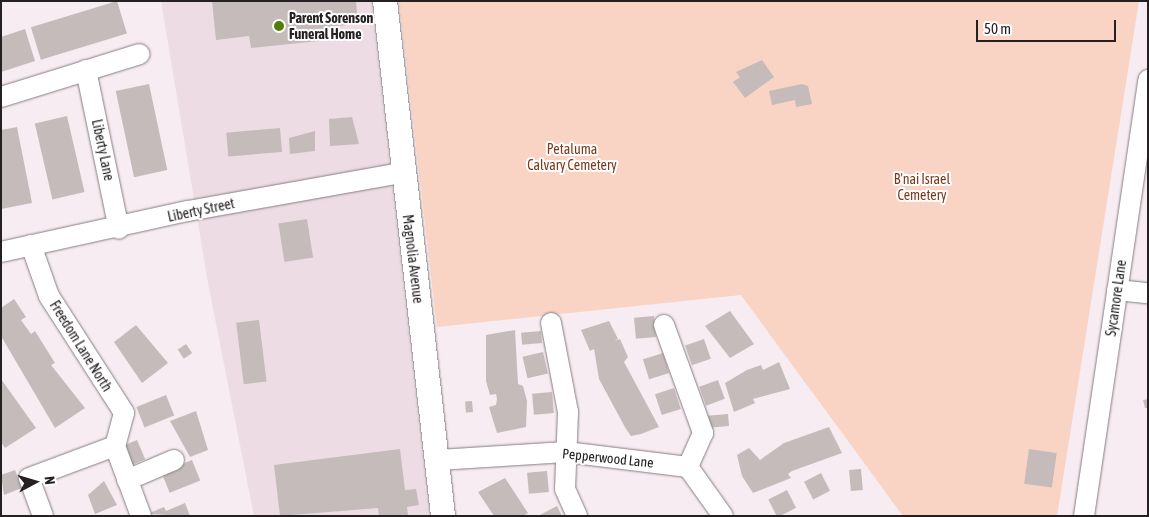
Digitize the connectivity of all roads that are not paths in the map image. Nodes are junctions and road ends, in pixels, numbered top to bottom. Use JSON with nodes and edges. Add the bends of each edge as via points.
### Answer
{"nodes":[{"id":1,"x":385,"y":1,"type":"edge"},
{"id":2,"x":140,"y":54,"type":"dead end"},
{"id":3,"x":86,"y":70,"type":"junction"},
{"id":4,"x":1148,"y":80,"type":"edge"},
{"id":5,"x":1,"y":97,"type":"edge"},
{"id":6,"x":402,"y":173,"type":"junction"},
{"id":7,"x":119,"y":229,"type":"junction"},
{"id":8,"x":31,"y":245,"type":"junction"},
{"id":9,"x":1,"y":252,"type":"edge"},
{"id":10,"x":1117,"y":290,"type":"junction"},
{"id":11,"x":1148,"y":293,"type":"edge"},
{"id":12,"x":551,"y":323,"type":"dead end"},
{"id":13,"x":664,"y":325,"type":"dead end"},
{"id":14,"x":115,"y":446,"type":"junction"},
{"id":15,"x":566,"y":452,"type":"junction"},
{"id":16,"x":174,"y":460,"type":"dead end"},
{"id":17,"x":438,"y":460,"type":"junction"},
{"id":18,"x":688,"y":467,"type":"junction"},
{"id":19,"x":127,"y":480,"type":"junction"},
{"id":20,"x":44,"y":516,"type":"edge"},
{"id":21,"x":141,"y":516,"type":"edge"},
{"id":22,"x":442,"y":516,"type":"edge"},
{"id":23,"x":577,"y":516,"type":"edge"},
{"id":24,"x":723,"y":516,"type":"edge"},
{"id":25,"x":1084,"y":516,"type":"edge"}],
"edges":[{"from":1,"to":6,"type":"street","name":"Magnolia Avenue"},
{"from":2,"to":3,"type":"street"},
{"from":3,"to":5,"type":"street"},
{"from":3,"to":7,"type":"street","name":"Liberty Lane"},
{"from":4,"to":10,"type":"street","name":"Sycamore Lane"},
{"from":6,"to":7,"type":"street","name":"Liberty Street","via":[[188,211]]},
{"from":6,"to":17,"type":"street","name":"Magnolia Avenue"},
{"from":7,"to":8,"type":"street","name":"Liberty Street"},
{"from":8,"to":9,"type":"street","name":"Liberty Street"},
{"from":8,"to":14,"type":"street","name":"Freedom Lane North","via":[[49,296],[124,414]]},
{"from":10,"to":11,"type":"street"},
{"from":10,"to":25,"type":"street","name":"Sycamore Lane"},
{"from":12,"to":15,"type":"street","via":[[568,412]]},
{"from":13,"to":18,"type":"street","via":[[702,424],[703,434]]},
{"from":14,"to":19,"type":"street"},
{"from":14,"to":20,"type":"street","via":[[30,478]]},
{"from":15,"to":17,"type":"street","name":"Pepperwood Lane"},
{"from":15,"to":18,"type":"street","name":"Pepperwood Lane"},
{"from":15,"to":23,"type":"street","via":[[565,489]]},
{"from":16,"to":19,"type":"street"},
{"from":17,"to":22,"type":"street","name":"Magnolia Avenue"},
{"from":18,"to":24,"type":"street"},
{"from":19,"to":21,"type":"street"}]}
